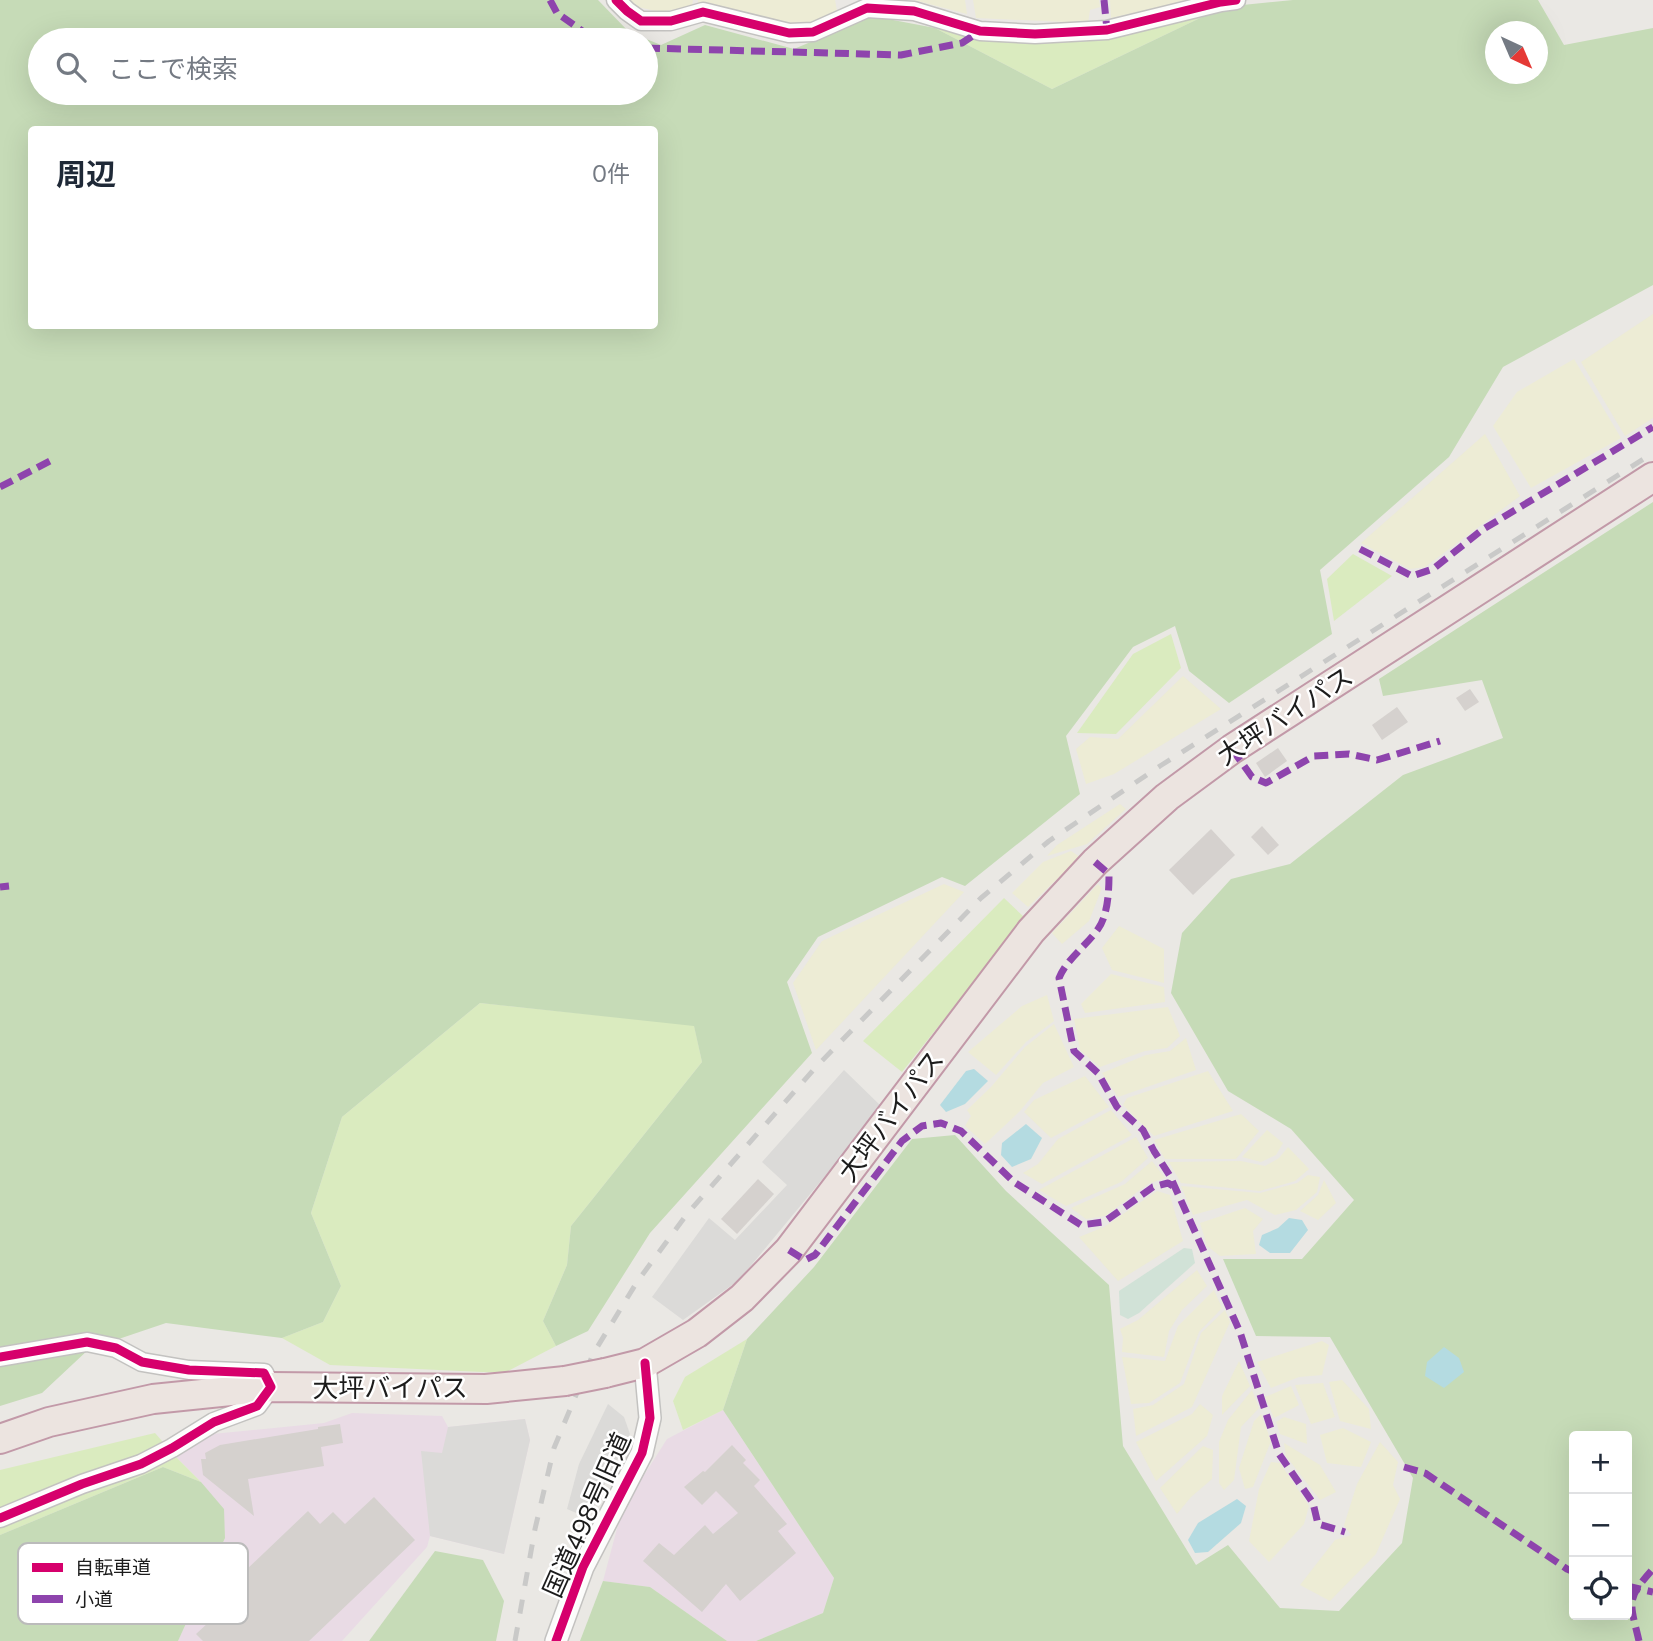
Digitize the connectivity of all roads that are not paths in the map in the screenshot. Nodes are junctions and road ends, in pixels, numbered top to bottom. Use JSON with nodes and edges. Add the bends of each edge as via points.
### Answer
{"nodes":[{"id":1,"x":616,"y":0,"type":"edge"},
{"id":2,"x":1236,"y":0,"type":"edge"},
{"id":3,"x":1653,"y":478,"type":"edge"},
{"id":4,"x":0,"y":1357,"type":"edge"},
{"id":5,"x":645,"y":1363,"type":"junction"},
{"id":6,"x":271,"y":1387,"type":"junction"},
{"id":7,"x":0,"y":1439,"type":"edge"},
{"id":8,"x":0,"y":1518,"type":"edge"},
{"id":9,"x":556,"y":1641,"type":"edge"}],
"edges":[{"from":1,"to":2,"type":"street","via":[[641,21],[671,21],[704,12],[789,33],[813,32],[867,8],[914,11],[979,31],[1035,34],[1107,30]]},
{"from":3,"to":5,"type":"highway","name":"大坪バイパス","via":[[1232,750],[1167,797],[1095,862],[1031,931],[789,1250],[742,1298],[697,1333]]},
{"from":4,"to":6,"type":"street","via":[[88,1342],[116,1348],[142,1363],[264,1373]]},
{"from":5,"to":6,"type":"highway","name":"大坪バイパス","bridge":true,"via":[[565,1381],[486,1389]]},
{"from":5,"to":9,"type":"street","name":"国道498号旧道","via":[[650,1418],[642,1452],[583,1567]]},
{"from":6,"to":7,"type":"highway","name":"大坪バイパス","via":[[153,1399],[49,1422]]},
{"from":6,"to":8,"type":"street","via":[[257,1406],[214,1422],[141,1464]]}]}
